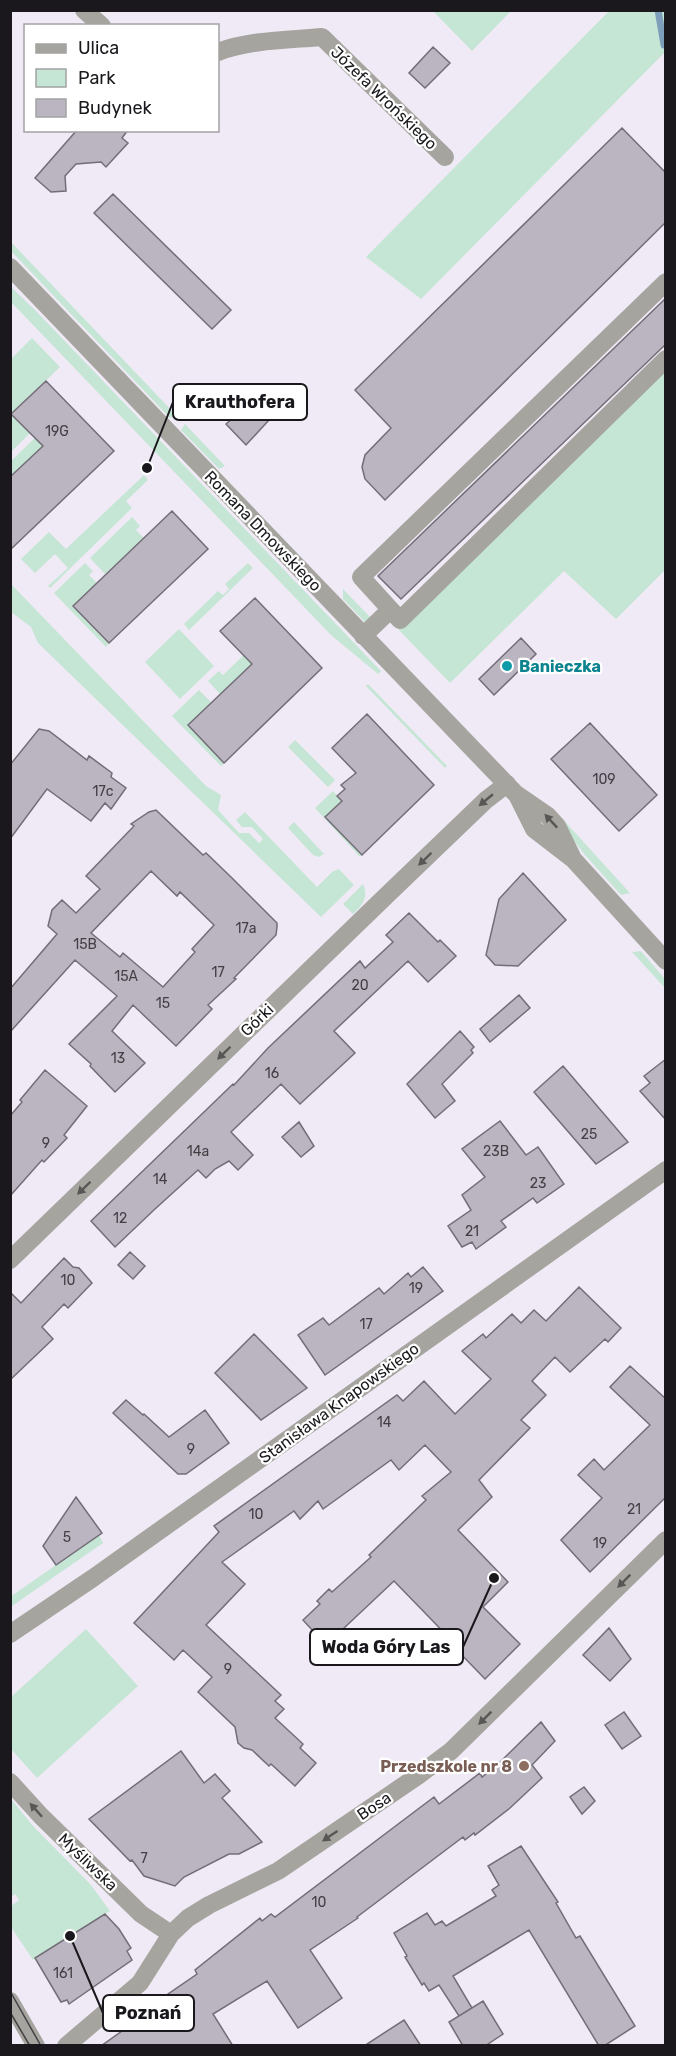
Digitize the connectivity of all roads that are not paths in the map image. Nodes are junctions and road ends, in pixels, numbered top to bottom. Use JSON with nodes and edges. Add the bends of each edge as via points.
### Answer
{"nodes":[{"id":1,"x":84,"y":10,"type":"edge"},
{"id":2,"x":100,"y":24,"type":"edge"},
{"id":3,"x":219,"y":52,"type":"edge"},
{"id":4,"x":445,"y":157,"type":"dead end"},
{"id":5,"x":10,"y":267,"type":"edge"},
{"id":6,"x":666,"y":282,"type":"edge"},
{"id":7,"x":666,"y":359,"type":"edge"},
{"id":8,"x":390,"y":610,"type":"junction"},
{"id":9,"x":363,"y":636,"type":"junction"},
{"id":10,"x":512,"y":789,"type":"junction"},
{"id":11,"x":666,"y":961,"type":"edge"},
{"id":12,"x":666,"y":1170,"type":"edge"},
{"id":13,"x":10,"y":1260,"type":"edge"},
{"id":14,"x":666,"y":1540,"type":"edge"},
{"id":15,"x":10,"y":1634,"type":"edge"},
{"id":16,"x":10,"y":1782,"type":"edge"},
{"id":17,"x":171,"y":1934,"type":"junction"},
{"id":18,"x":10,"y":2001,"type":"edge"},
{"id":19,"x":36,"y":2046,"type":"edge"},
{"id":20,"x":66,"y":2046,"type":"edge"}],
"edges":[{"from":1,"to":2,"type":"street"},
{"from":3,"to":4,"type":"street","name":"Józefa Wrońskiego","via":[[322,37]]},
{"from":5,"to":9,"type":"street","name":"Romana Dmowskiego"},
{"from":6,"to":8,"type":"street","via":[[361,577]]},
{"from":7,"to":8,"type":"street","via":[[400,620]]},
{"from":8,"to":9,"type":"street"},
{"from":9,"to":10,"type":"street","name":"Romana Dmowskiego"},
{"from":10,"to":11,"type":"street","name":"Romana Dmowskiego","via":[[534,829],[573,859]]},
{"from":10,"to":13,"type":"street","name":"Górki","one_way":true,"via":[[486,800]]},
{"from":12,"to":15,"type":"street","name":"Stanisława Knapowskiego"},
{"from":14,"to":17,"type":"street","name":"Bosa","one_way":true,"via":[[431,1767],[278,1871],[197,1911]]},
{"from":17,"to":16,"type":"street","name":"Myśliwska","one_way":true,"via":[[141,1914]]},
{"from":17,"to":20,"type":"street","name":"Bosa","via":[[140,1983]]},
{"from":18,"to":19,"type":"street"}]}
